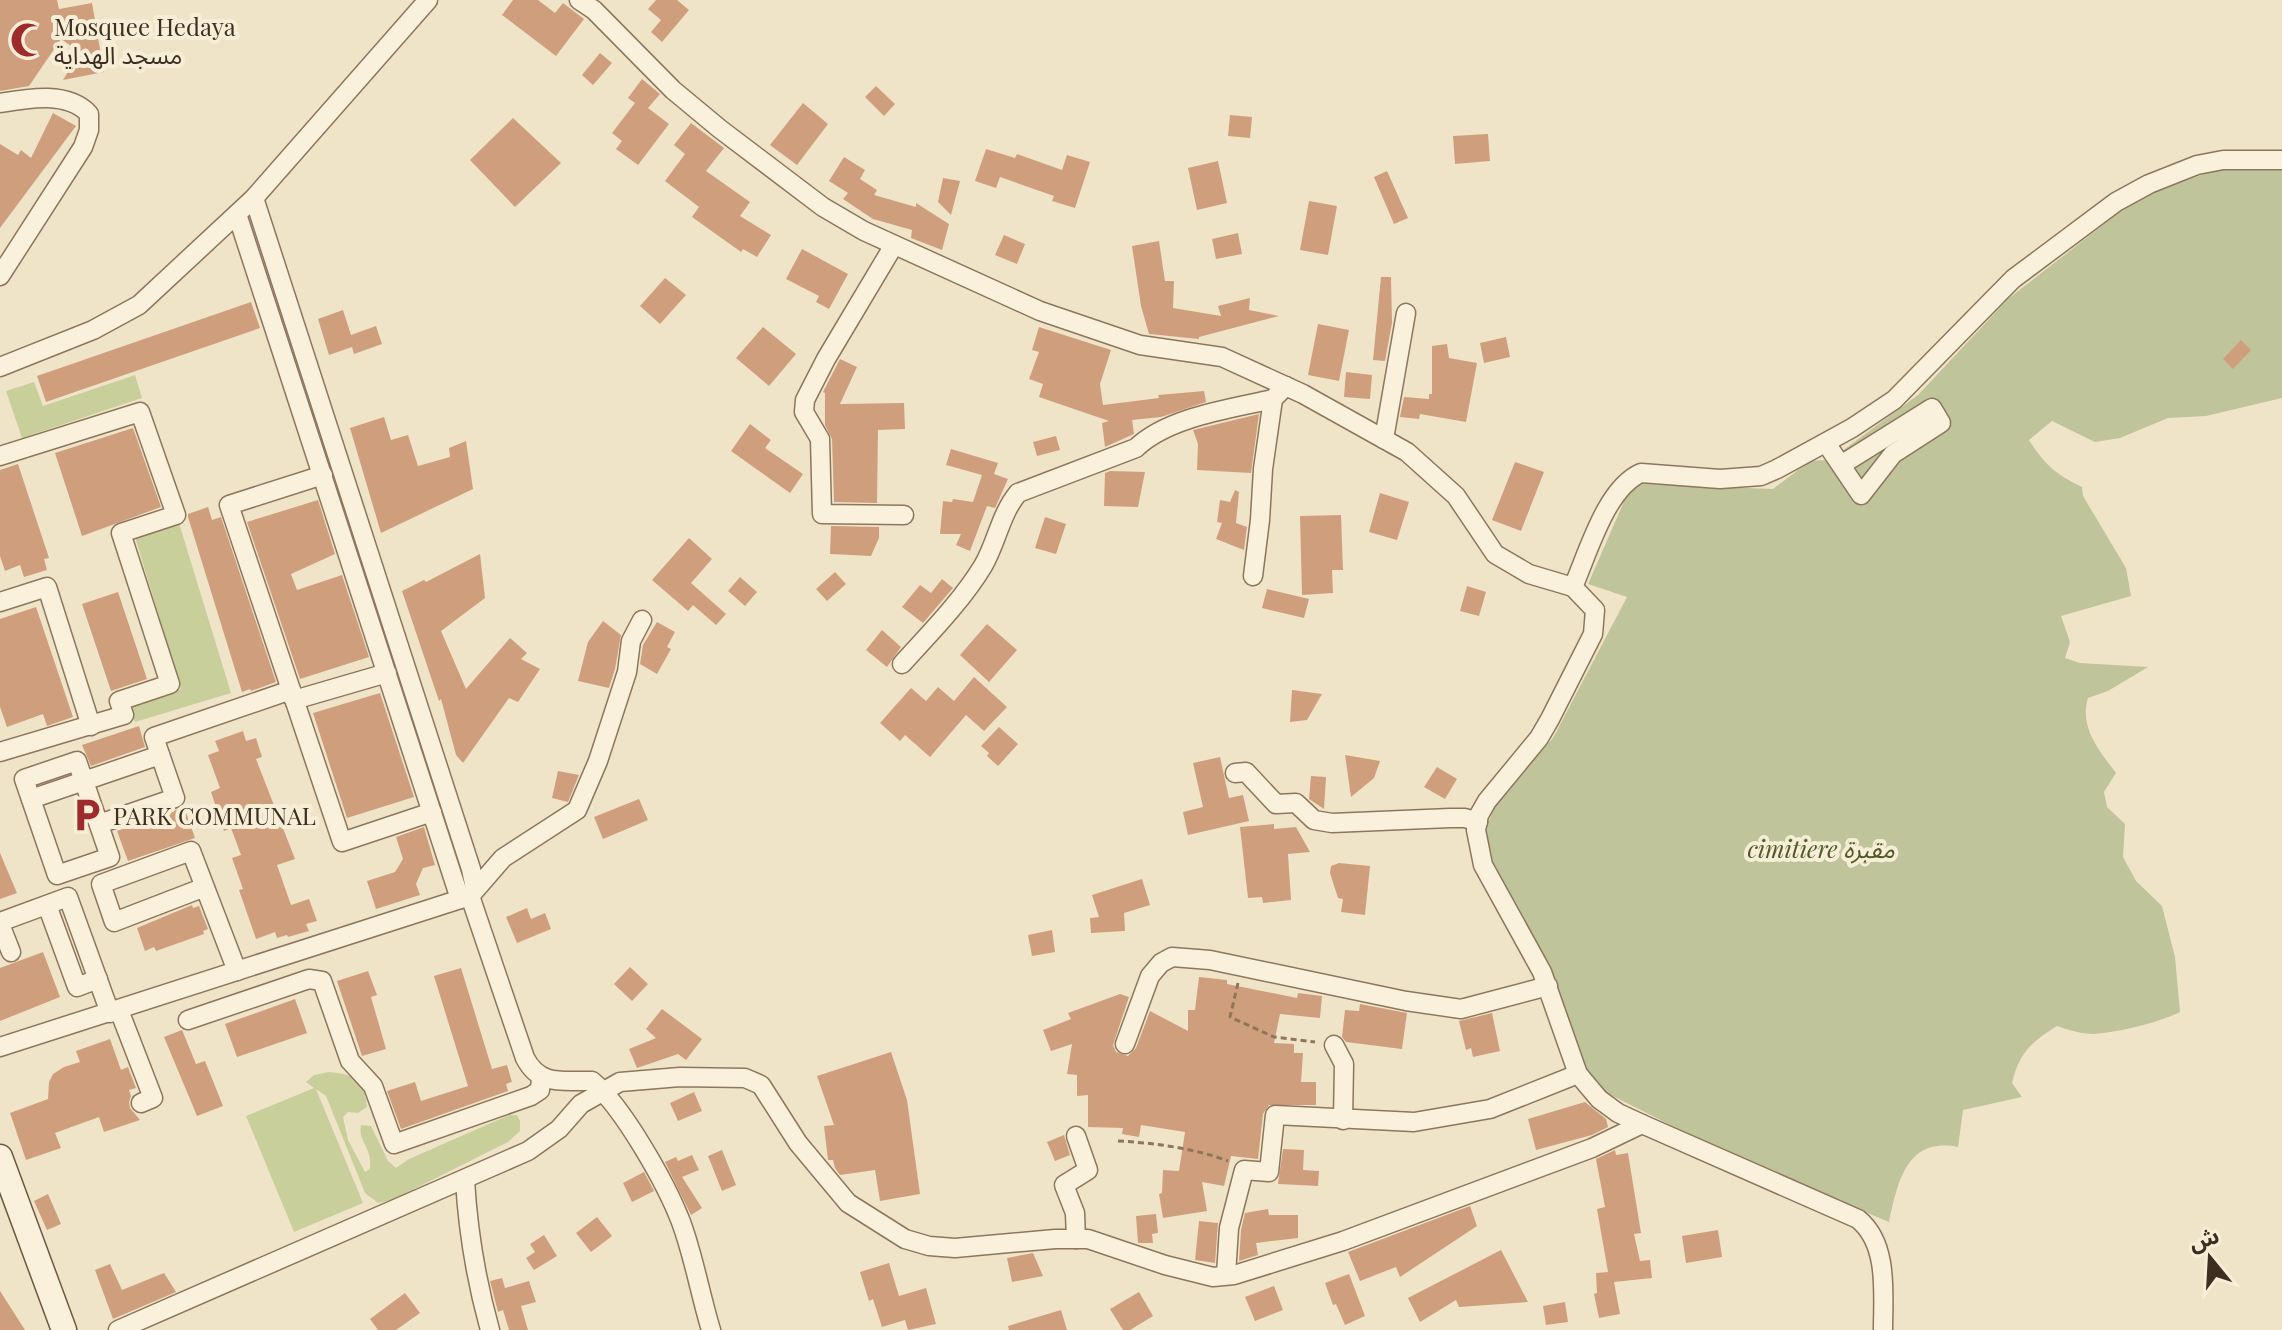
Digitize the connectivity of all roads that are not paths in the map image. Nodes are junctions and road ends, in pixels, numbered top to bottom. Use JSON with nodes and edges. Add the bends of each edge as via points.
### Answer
{"nodes":[{"id":1,"x":428,"y":0,"type":"edge"},
{"id":2,"x":579,"y":0,"type":"edge"},
{"id":3,"x":0,"y":103,"type":"edge"},
{"id":4,"x":2282,"y":160,"type":"edge"},
{"id":5,"x":254,"y":198,"type":"junction"},
{"id":6,"x":237,"y":214,"type":"junction"},
{"id":7,"x":894,"y":245,"type":"junction"},
{"id":8,"x":0,"y":276,"type":"edge"},
{"id":9,"x":1406,"y":313,"type":"dead end"},
{"id":10,"x":0,"y":367,"type":"edge"},
{"id":11,"x":1280,"y":393,"type":"junction"},
{"id":12,"x":1384,"y":439,"type":"junction"},
{"id":13,"x":1826,"y":443,"type":"junction"},
{"id":14,"x":0,"y":456,"type":"edge"},
{"id":15,"x":1841,"y":465,"type":"junction"},
{"id":16,"x":323,"y":475,"type":"junction"},
{"id":17,"x":904,"y":515,"type":"dead end"},
{"id":18,"x":1253,"y":576,"type":"dead end"},
{"id":19,"x":1573,"y":587,"type":"junction"},
{"id":20,"x":0,"y":602,"type":"edge"},
{"id":21,"x":642,"y":620,"type":"dead end"},
{"id":22,"x":902,"y":664,"type":"dead end"},
{"id":23,"x":387,"y":673,"type":"junction"},
{"id":24,"x":293,"y":695,"type":"junction"},
{"id":25,"x":91,"y":726,"type":"junction"},
{"id":26,"x":0,"y":752,"type":"edge"},
{"id":27,"x":160,"y":755,"type":"junction"},
{"id":28,"x":1235,"y":773,"type":"dead end"},
{"id":29,"x":84,"y":781,"type":"junction"},
{"id":30,"x":432,"y":812,"type":"junction"},
{"id":31,"x":1478,"y":822,"type":"junction"},
{"id":32,"x":99,"y":824,"type":"junction"},
{"id":33,"x":205,"y":887,"type":"junction"},
{"id":34,"x":468,"y":895,"type":"junction"},
{"id":35,"x":41,"y":907,"type":"junction"},
{"id":36,"x":0,"y":923,"type":"edge"},
{"id":37,"x":80,"y":930,"type":"junction"},
{"id":38,"x":59,"y":937,"type":"junction"},
{"id":39,"x":11,"y":952,"type":"dead end"},
{"id":40,"x":237,"y":971,"type":"junction"},
{"id":41,"x":98,"y":979,"type":"junction"},
{"id":42,"x":1548,"y":986,"type":"junction"},
{"id":43,"x":114,"y":1012,"type":"junction"},
{"id":44,"x":188,"y":1020,"type":"dead end"},
{"id":45,"x":1125,"y":1044,"type":"dead end"},
{"id":46,"x":1334,"y":1045,"type":"road end"},
{"id":47,"x":0,"y":1047,"type":"edge"},
{"id":48,"x":1578,"y":1074,"type":"junction"},
{"id":49,"x":541,"y":1077,"type":"junction"},
{"id":50,"x":603,"y":1090,"type":"junction"},
{"id":51,"x":141,"y":1103,"type":"dead end"},
{"id":52,"x":1343,"y":1120,"type":"junction"},
{"id":53,"x":1642,"y":1124,"type":"junction"},
{"id":54,"x":1076,"y":1136,"type":"dead end"},
{"id":55,"x":0,"y":1157,"type":"edge"},
{"id":56,"x":465,"y":1180,"type":"junction"},
{"id":57,"x":1076,"y":1239,"type":"junction"},
{"id":58,"x":1226,"y":1275,"type":"junction"},
{"id":59,"x":64,"y":1330,"type":"edge"},
{"id":60,"x":118,"y":1330,"type":"edge"},
{"id":61,"x":490,"y":1330,"type":"edge"},
{"id":62,"x":711,"y":1330,"type":"edge"},
{"id":63,"x":1883,"y":1330,"type":"edge"}],
"edges":[{"from":1,"to":5,"type":"street"},
{"from":2,"to":7,"type":"street","via":[[720,129],[823,207]]},
{"from":3,"to":8,"type":"street","via":[[69,99],[89,114],[89,130]]},
{"from":4,"to":13,"type":"street","via":[[2197,165],[2116,202],[2013,279],[1894,400]]},
{"from":5,"to":6,"type":"street"},
{"from":5,"to":34,"type":"street","via":[[466,854]]},
{"from":6,"to":10,"type":"street","via":[[139,305],[83,335]]},
{"from":6,"to":16,"type":"street"},
{"from":7,"to":11,"type":"street","via":[[1088,329],[1140,345],[1222,357]]},
{"from":7,"to":17,"type":"street","via":[[826,359],[804,412],[820,439],[822,514]]},
{"from":9,"to":12,"type":"street"},
{"from":11,"to":12,"type":"street"},
{"from":11,"to":18,"type":"street","via":[[1263,469]]},
{"from":11,"to":22,"type":"street","via":[[1166,428],[1136,448],[1018,493],[1007,506],[983,567]]},
{"from":12,"to":19,"type":"street","via":[[1407,452],[1456,496],[1495,554],[1529,574]]},
{"from":13,"to":15,"type":"street"},
{"from":13,"to":19,"type":"street","via":[[1761,476],[1631,477],[1614,495]]},
{"from":14,"to":25,"type":"street","via":[[140,412],[176,515],[121,533],[170,684],[119,701],[124,715]]},
{"from":15,"to":15,"type":"street","via":[[1861,495],[1893,454],[1941,423],[1932,408]]},
{"from":16,"to":23,"type":"street"},
{"from":16,"to":24,"type":"street","via":[[229,505]]},
{"from":19,"to":31,"type":"street","via":[[1595,610],[1593,634],[1539,738],[1487,801]]},
{"from":20,"to":25,"type":"street","via":[[47,587]]},
{"from":21,"to":34,"type":"street","via":[[631,641],[627,672],[598,761],[577,810],[503,858]]},
{"from":23,"to":24,"type":"street"},
{"from":23,"to":30,"type":"street"},
{"from":24,"to":27,"type":"street","via":[[154,737]]},
{"from":24,"to":30,"type":"street","via":[[342,842]]},
{"from":25,"to":26,"type":"street"},
{"from":27,"to":29,"type":"street"},
{"from":27,"to":32,"type":"street","via":[[175,798]]},
{"from":28,"to":31,"type":"street","via":[[1246,772],[1276,804],[1296,803],[1314,820]]},
{"from":29,"to":32,"type":"street"},
{"from":29,"to":32,"type":"street","via":[[31,799],[57,875],[110,857]]},
{"from":30,"to":34,"type":"street"},
{"from":31,"to":42,"type":"street","via":[[1483,865]]},
{"from":33,"to":33,"type":"street","via":[[191,851],[101,884],[114,922]]},
{"from":33,"to":40,"type":"street"},
{"from":34,"to":40,"type":"street"},
{"from":34,"to":49,"type":"street","via":[[525,1058]]},
{"from":35,"to":36,"type":"street"},
{"from":35,"to":37,"type":"street","via":[[68,897]]},
{"from":35,"to":38,"type":"street","via":[[48,942]]},
{"from":36,"to":39,"type":"street"},
{"from":37,"to":38,"type":"street"},
{"from":37,"to":41,"type":"street"},
{"from":38,"to":41,"type":"street","via":[[77,987]]},
{"from":40,"to":43,"type":"street"},
{"from":41,"to":43,"type":"street"},
{"from":42,"to":45,"type":"street","via":[[1461,1009],[1172,957],[1150,976]]},
{"from":42,"to":48,"type":"street"},
{"from":43,"to":47,"type":"street"},
{"from":43,"to":51,"type":"street","via":[[153,1098]]},
{"from":44,"to":49,"type":"street","via":[[309,979],[322,981],[350,1061],[373,1086],[394,1144],[531,1096],[540,1090]]},
{"from":46,"to":52,"type":"street","via":[[1344,1064]]},
{"from":48,"to":52,"type":"street","via":[[1490,1109],[1414,1122]]},
{"from":48,"to":53,"type":"street","via":[[1599,1099]]},
{"from":49,"to":50,"type":"street","via":[[592,1081]]},
{"from":50,"to":56,"type":"street","via":[[528,1151]]},
{"from":50,"to":57,"type":"street","via":[[639,1080],[745,1078],[761,1085],[798,1143],[848,1203],[905,1239],[955,1248]]},
{"from":50,"to":62,"type":"street","via":[[680,1220]]},
{"from":52,"to":58,"type":"street","via":[[1275,1115],[1269,1172],[1244,1170],[1229,1228]]},
{"from":53,"to":58,"type":"street","via":[[1592,1148],[1343,1241]]},
{"from":53,"to":63,"type":"street","via":[[1868,1227],[1882,1270]]},
{"from":54,"to":57,"type":"street","via":[[1088,1170],[1064,1185],[1075,1213]]},
{"from":55,"to":59,"type":"main road"},
{"from":56,"to":60,"type":"street"},
{"from":56,"to":61,"type":"street","via":[[467,1226]]},
{"from":57,"to":58,"type":"street","via":[[1112,1245],[1190,1272]]}]}
